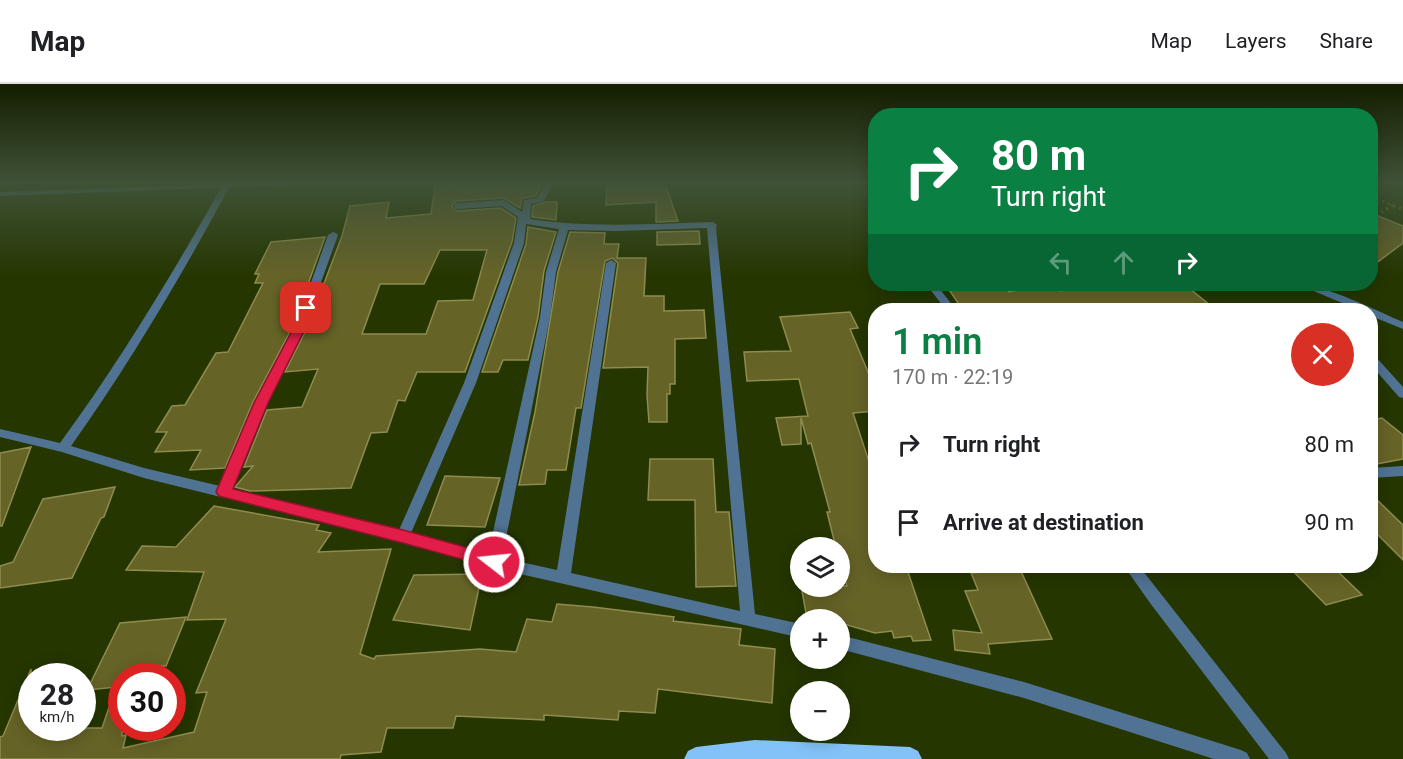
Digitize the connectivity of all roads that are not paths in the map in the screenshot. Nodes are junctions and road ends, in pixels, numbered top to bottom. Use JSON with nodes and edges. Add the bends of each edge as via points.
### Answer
{"nodes":[{"id":1,"x":210,"y":214,"type":"edge"},
{"id":2,"x":520,"y":214,"type":"edge"},
{"id":3,"x":525,"y":214,"type":"edge"},
{"id":4,"x":564,"y":227,"type":"junction"},
{"id":5,"x":333,"y":235,"type":"dead end"},
{"id":6,"x":611,"y":263,"type":"dead end"},
{"id":7,"x":936,"y":291,"type":"edge"},
{"id":8,"x":1319,"y":291,"type":"edge"},
{"id":9,"x":946,"y":303,"type":"edge"},
{"id":10,"x":1348,"y":303,"type":"edge"},
{"id":11,"x":1378,"y":315,"type":"edge"},
{"id":12,"x":1403,"y":326,"type":"edge"},
{"id":13,"x":1378,"y":366,"type":"edge"},
{"id":14,"x":1403,"y":394,"type":"edge"},
{"id":15,"x":0,"y":433,"type":"edge"},
{"id":16,"x":63,"y":448,"type":"junction"},
{"id":17,"x":1403,"y":471,"type":"edge"},
{"id":18,"x":1378,"y":473,"type":"edge"},
{"id":19,"x":224,"y":492,"type":"junction"},
{"id":20,"x":403,"y":536,"type":"junction"},
{"id":21,"x":494,"y":562,"type":"junction"},
{"id":22,"x":1136,"y":573,"type":"edge"},
{"id":23,"x":563,"y":576,"type":"junction"},
{"id":24,"x":748,"y":618,"type":"junction"},
{"id":25,"x":790,"y":629,"type":"edge"},
{"id":26,"x":850,"y":645,"type":"edge"},
{"id":27,"x":696,"y":759,"type":"edge"},
{"id":28,"x":910,"y":759,"type":"edge"},
{"id":29,"x":1241,"y":759,"type":"edge"},
{"id":30,"x":1280,"y":759,"type":"edge"}],
"edges":[{"from":1,"to":16,"type":"street","via":[[169,286]]},
{"from":2,"to":20,"type":"street","via":[[519,243],[470,383]]},
{"from":3,"to":4,"type":"street","via":[[525,221]]},
{"from":4,"to":21,"type":"street","via":[[551,272],[546,317]]},
{"from":4,"to":24,"type":"street","via":[[713,225]]},
{"from":5,"to":19,"type":"street","via":[[300,327],[261,403]]},
{"from":6,"to":23,"type":"street"},
{"from":7,"to":9,"type":"street"},
{"from":8,"to":10,"type":"street"},
{"from":11,"to":12,"type":"street"},
{"from":13,"to":14,"type":"street"},
{"from":15,"to":16,"type":"street"},
{"from":16,"to":19,"type":"street"},
{"from":17,"to":18,"type":"street"},
{"from":19,"to":20,"type":"street"},
{"from":20,"to":21,"type":"street"},
{"from":21,"to":23,"type":"street"},
{"from":22,"to":30,"type":"street"},
{"from":23,"to":24,"type":"street"},
{"from":24,"to":25,"type":"street"},
{"from":26,"to":29,"type":"street","via":[[1024,690]]},
{"from":27,"to":28,"type":"highway","via":[[755,752]]}]}
